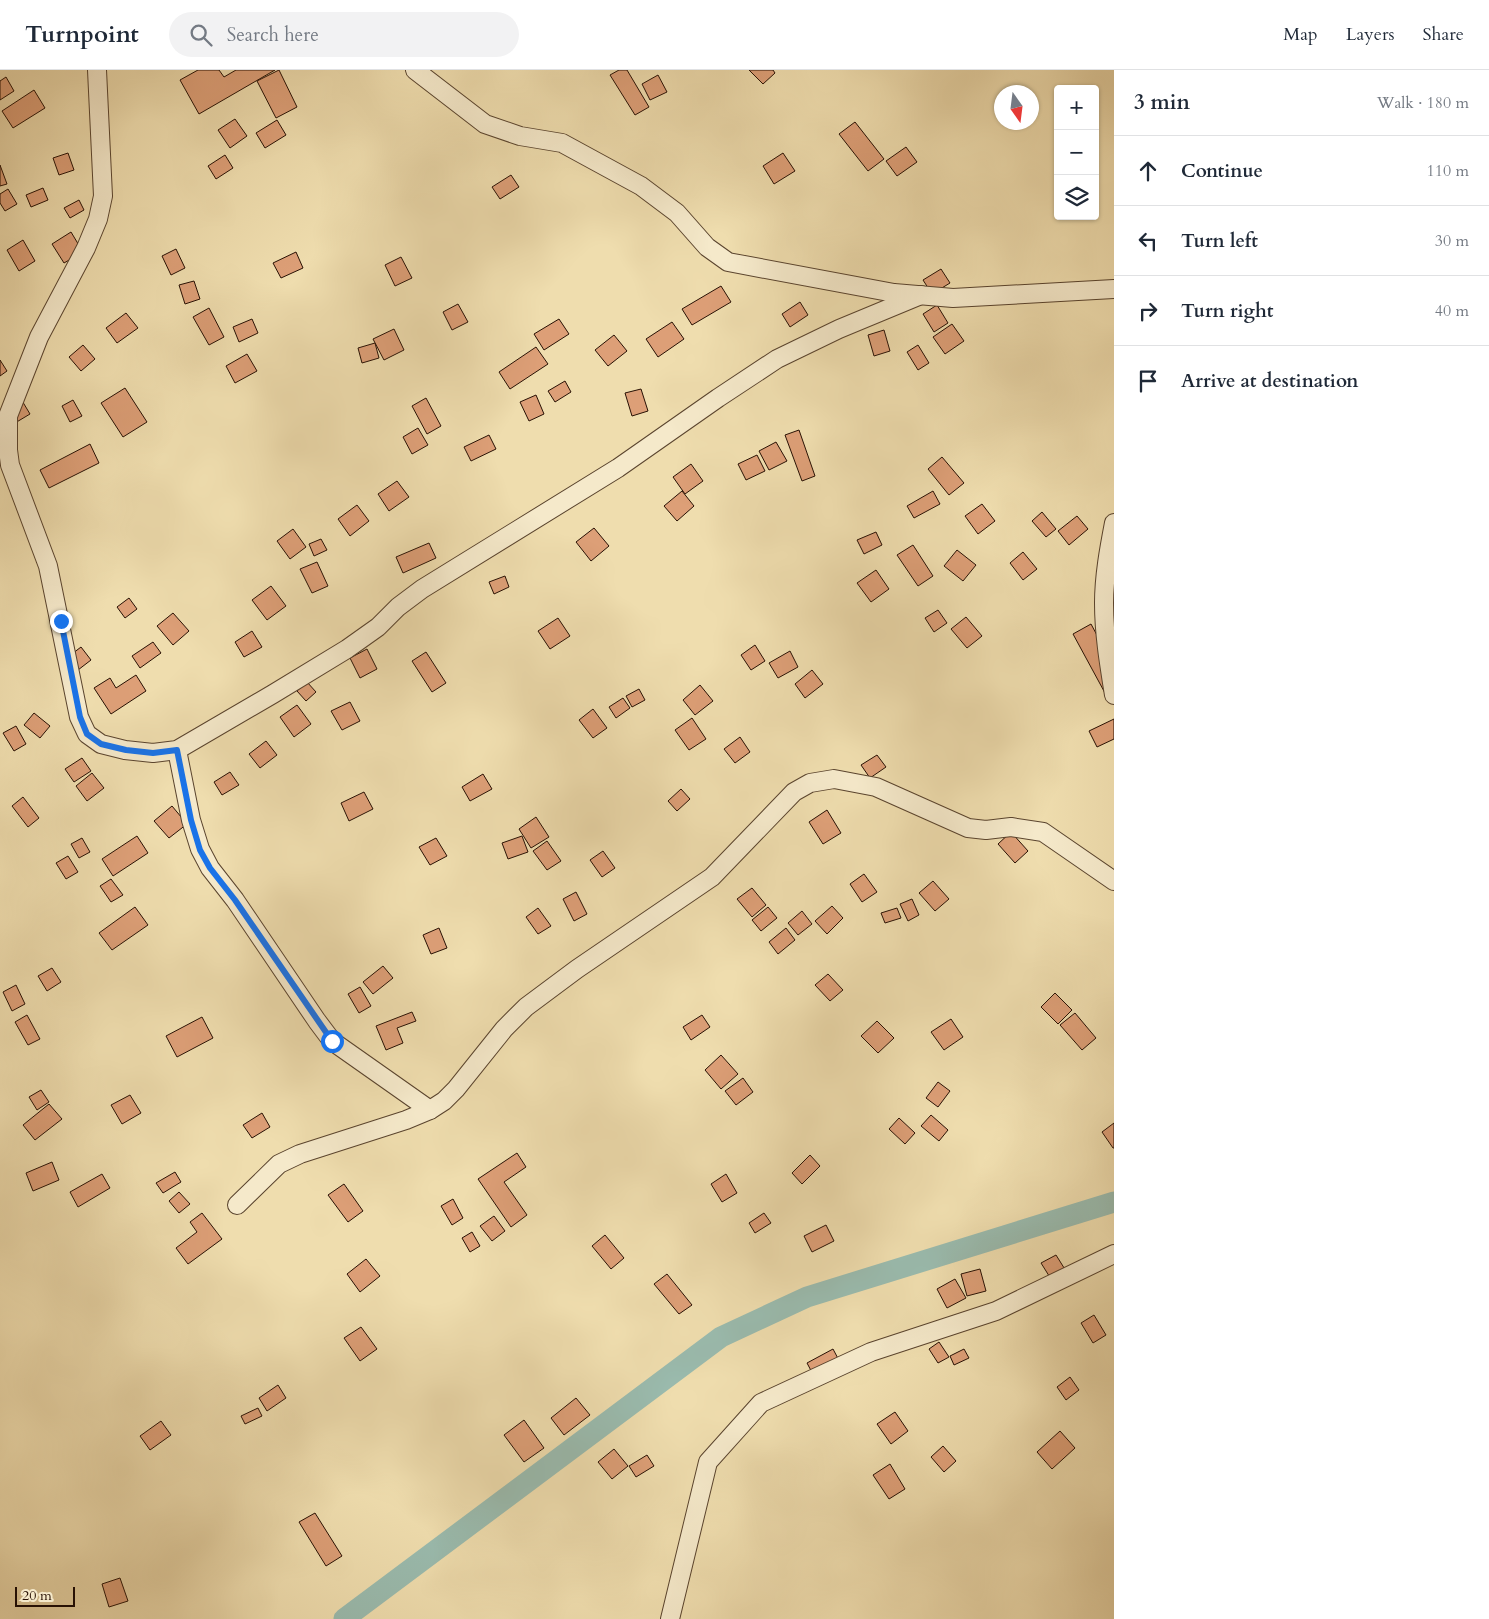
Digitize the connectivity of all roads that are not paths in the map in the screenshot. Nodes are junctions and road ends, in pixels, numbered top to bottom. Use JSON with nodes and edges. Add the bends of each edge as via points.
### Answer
{"nodes":[{"id":1,"x":98,"y":70,"type":"edge"},
{"id":2,"x":415,"y":70,"type":"edge"},
{"id":3,"x":1114,"y":290,"type":"edge"},
{"id":4,"x":921,"y":295,"type":"junction"},
{"id":5,"x":1114,"y":522,"type":"edge"},
{"id":6,"x":1114,"y":695,"type":"edge"},
{"id":7,"x":177,"y":750,"type":"junction"},
{"id":8,"x":1114,"y":881,"type":"edge"},
{"id":9,"x":430,"y":1110,"type":"junction"},
{"id":10,"x":238,"y":1205,"type":"dead end"},
{"id":11,"x":1114,"y":1254,"type":"edge"},
{"id":12,"x":670,"y":1619,"type":"edge"}],
"edges":[{"from":1,"to":7,"type":"street","via":[[103,196],[98,219],[39,338],[8,416],[8,450],[10,465],[48,566],[80,717],[87,734],[101,744],[126,750],[153,753]]},
{"from":2,"to":4,"type":"street","via":[[485,124],[520,136],[562,144],[641,186],[676,213],[707,247],[728,262],[885,292]]},
{"from":3,"to":4,"type":"street","via":[[953,298]]},
{"from":4,"to":7,"type":"street","via":[[777,359],[618,468],[422,589],[347,649]]},
{"from":5,"to":6,"type":"street","via":[[1104,602],[1107,655]]},
{"from":7,"to":9,"type":"street","via":[[200,850],[317,1021],[332,1041]]},
{"from":8,"to":9,"type":"street","via":[[1043,832],[1011,827],[968,828],[876,787],[834,778],[810,783],[794,792],[712,876],[526,1007],[456,1089]]},
{"from":9,"to":10,"type":"street","via":[[279,1164]]},
{"from":11,"to":12,"type":"street","via":[[996,1311],[871,1352],[761,1403],[708,1462]]}]}
